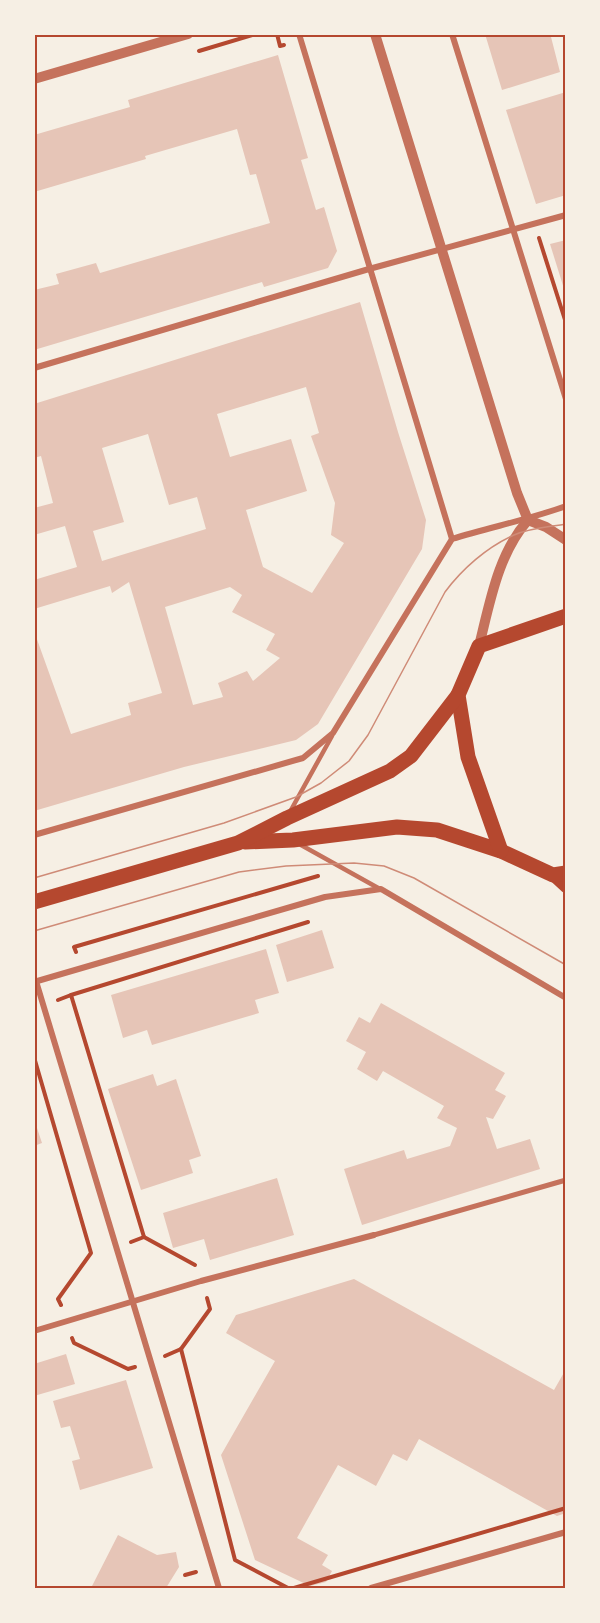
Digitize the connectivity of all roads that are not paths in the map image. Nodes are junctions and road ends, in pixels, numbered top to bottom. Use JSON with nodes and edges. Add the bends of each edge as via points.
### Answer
{"nodes":[{"id":1,"x":188,"y":34,"type":"edge"},
{"id":2,"x":299,"y":34,"type":"edge"},
{"id":3,"x":375,"y":34,"type":"edge"},
{"id":4,"x":452,"y":34,"type":"edge"},
{"id":5,"x":34,"y":79,"type":"edge"},
{"id":6,"x":566,"y":215,"type":"edge"},
{"id":7,"x":513,"y":231,"type":"junction"},
{"id":8,"x":442,"y":250,"type":"junction"},
{"id":9,"x":369,"y":269,"type":"junction"},
{"id":10,"x":34,"y":368,"type":"edge"},
{"id":11,"x":566,"y":399,"type":"edge"},
{"id":12,"x":566,"y":506,"type":"edge"},
{"id":13,"x":528,"y":520,"type":"junction"},
{"id":14,"x":452,"y":539,"type":"junction"},
{"id":15,"x":566,"y":540,"type":"edge"},
{"id":16,"x":566,"y":616,"type":"edge"},
{"id":17,"x":479,"y":646,"type":"junction"},
{"id":18,"x":458,"y":695,"type":"junction"},
{"id":19,"x":333,"y":733,"type":"junction"},
{"id":20,"x":287,"y":818,"type":"junction"},
{"id":21,"x":34,"y":835,"type":"edge"},
{"id":22,"x":294,"y":840,"type":"junction"},
{"id":23,"x":238,"y":843,"type":"junction"},
{"id":24,"x":501,"y":851,"type":"junction"},
{"id":25,"x":559,"y":874,"type":"edge"},
{"id":26,"x":566,"y":887,"type":"edge"},
{"id":27,"x":381,"y":889,"type":"junction"},
{"id":28,"x":34,"y":902,"type":"edge"},
{"id":29,"x":35,"y":981,"type":"edge"},
{"id":30,"x":566,"y":998,"type":"edge"},
{"id":31,"x":566,"y":1180,"type":"edge"},
{"id":32,"x":374,"y":1235,"type":"joint"},
{"id":33,"x":134,"y":1303,"type":"junction"},
{"id":34,"x":34,"y":1331,"type":"edge"},
{"id":35,"x":566,"y":1532,"type":"edge"},
{"id":36,"x":219,"y":1588,"type":"edge"},
{"id":37,"x":371,"y":1588,"type":"edge"}],
"edges":[{"from":1,"to":5,"type":"street"},
{"from":2,"to":9,"type":"street"},
{"from":3,"to":8,"type":"street"},
{"from":4,"to":7,"type":"street"},
{"from":6,"to":7,"type":"street"},
{"from":7,"to":8,"type":"street"},
{"from":7,"to":11,"type":"street"},
{"from":8,"to":9,"type":"street"},
{"from":8,"to":13,"type":"street"},
{"from":9,"to":10,"type":"street"},
{"from":9,"to":14,"type":"street"},
{"from":12,"to":13,"type":"street"},
{"from":13,"to":14,"type":"street"},
{"from":13,"to":15,"type":"street"},
{"from":13,"to":17,"type":"street","via":[[515,534],[494,583]]},
{"from":14,"to":19,"type":"street"},
{"from":16,"to":17,"type":"main road"},
{"from":17,"to":18,"type":"main road"},
{"from":18,"to":20,"type":"main road","via":[[411,756],[390,771]]},
{"from":18,"to":24,"type":"main road","via":[[468,757]]},
{"from":19,"to":20,"type":"lane"},
{"from":19,"to":21,"type":"street","via":[[303,758]]},
{"from":20,"to":23,"type":"main road"},
{"from":22,"to":23,"type":"main road"},
{"from":22,"to":24,"type":"main road","via":[[397,827],[437,830]]},
{"from":22,"to":27,"type":"lane"},
{"from":23,"to":28,"type":"main road"},
{"from":24,"to":25,"type":"main road"},
{"from":25,"to":26,"type":"main road"},
{"from":27,"to":29,"type":"street","via":[[325,897]]},
{"from":27,"to":30,"type":"street"},
{"from":29,"to":33,"type":"street"},
{"from":31,"to":32,"type":"street"},
{"from":32,"to":33,"type":"street"},
{"from":33,"to":34,"type":"street"},
{"from":33,"to":36,"type":"street"},
{"from":35,"to":37,"type":"street"}]}
